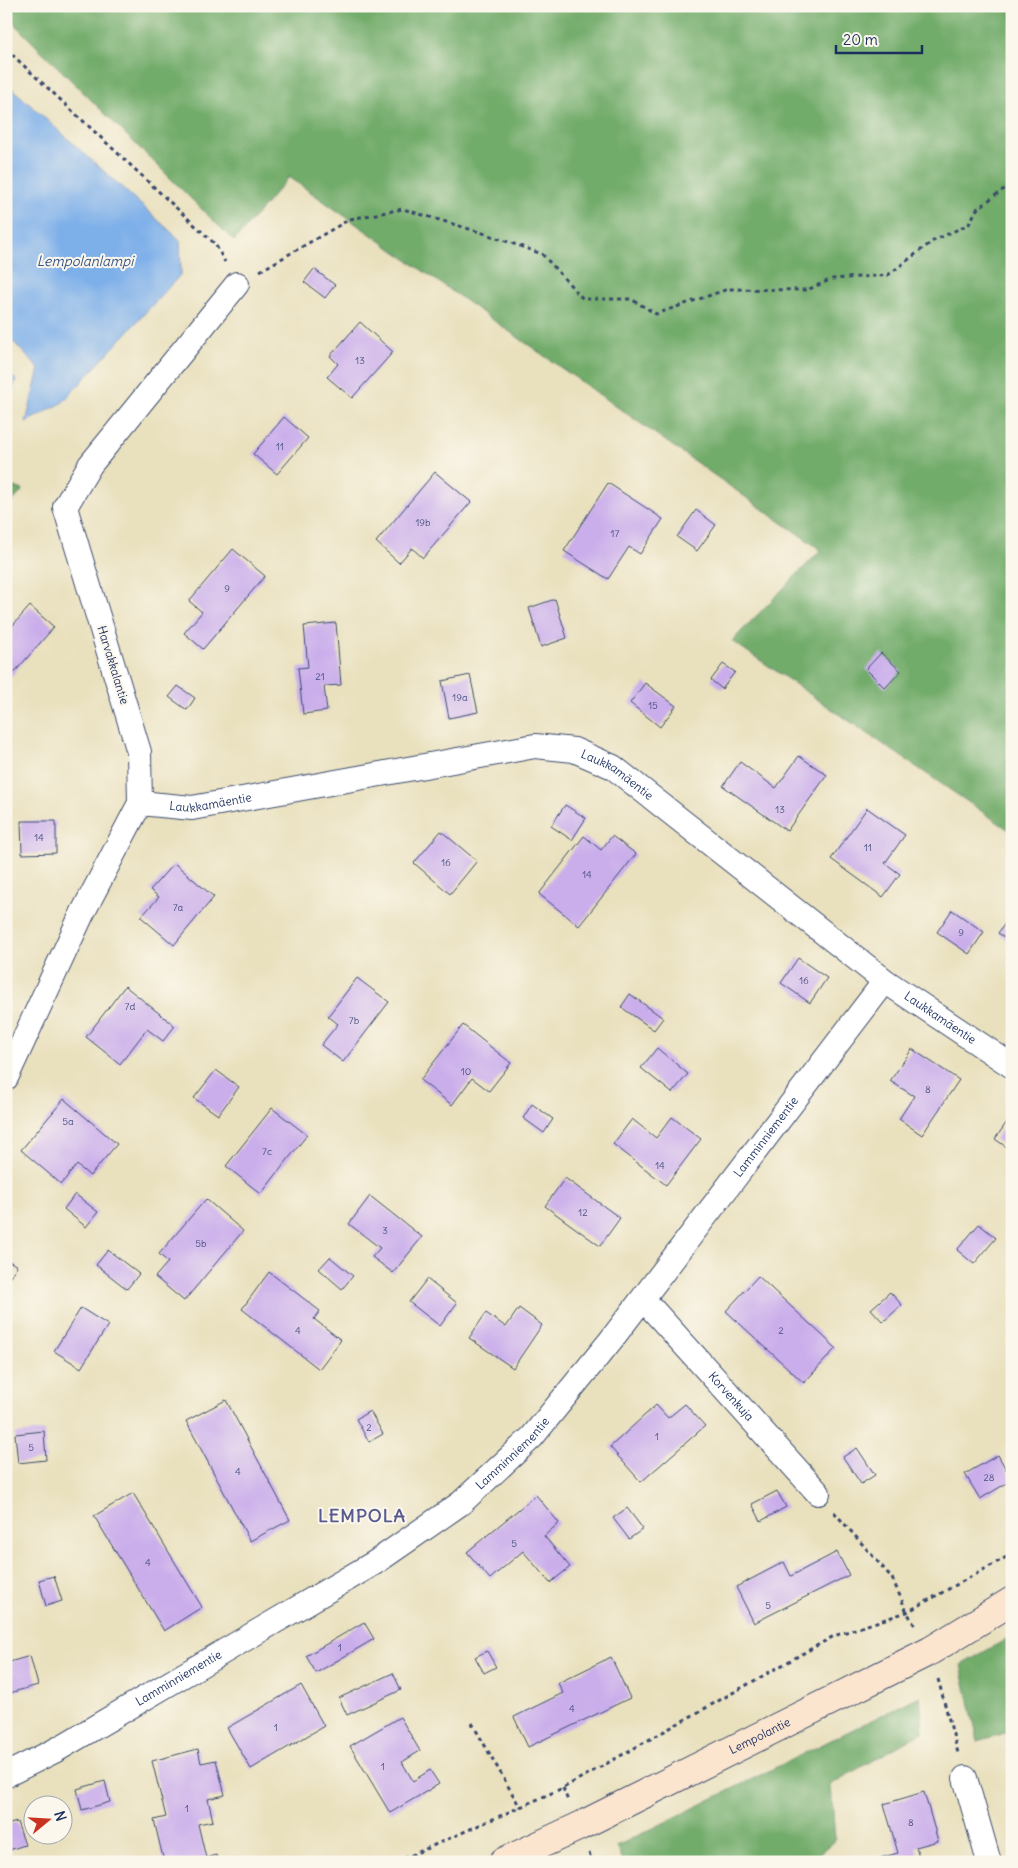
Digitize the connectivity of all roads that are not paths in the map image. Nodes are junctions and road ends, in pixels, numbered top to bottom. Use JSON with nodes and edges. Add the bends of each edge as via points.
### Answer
{"nodes":[{"id":1,"x":237,"y":284,"type":"road end"},
{"id":2,"x":140,"y":802,"type":"junction"},
{"id":3,"x":885,"y":981,"type":"junction"},
{"id":4,"x":1012,"y":1066,"type":"edge"},
{"id":5,"x":6,"y":1078,"type":"edge"},
{"id":6,"x":644,"y":1300,"type":"junction"},
{"id":7,"x":818,"y":1493,"type":"road end"},
{"id":8,"x":1012,"y":1601,"type":"edge"},
{"id":9,"x":6,"y":1775,"type":"edge"},
{"id":10,"x":965,"y":1778,"type":"road end"},
{"id":11,"x":503,"y":1862,"type":"edge"},
{"id":12,"x":989,"y":1862,"type":"edge"}],
"edges":[{"from":1,"to":2,"type":"street","name":"Harvakkalantie","via":[[90,465],[65,507],[140,752]]},
{"from":2,"to":3,"type":"street","name":"Laukkamäentie","via":[[192,808],[535,746],[574,750],[614,767]]},
{"from":2,"to":5,"type":"street","name":"Harvakkalantie","via":[[82,914]]},
{"from":3,"to":4,"type":"street","name":"Laukkamäentie"},
{"from":3,"to":6,"type":"street","name":"Lamminniementie"},
{"from":6,"to":7,"type":"street","name":"Korvenkuja"},
{"from":6,"to":9,"type":"street","name":"Lamminniementie","via":[[532,1437],[460,1503],[376,1562],[58,1749]]},
{"from":8,"to":11,"type":"street","name":"Lempolantie","via":[[930,1651]]},
{"from":10,"to":12,"type":"street"}]}
